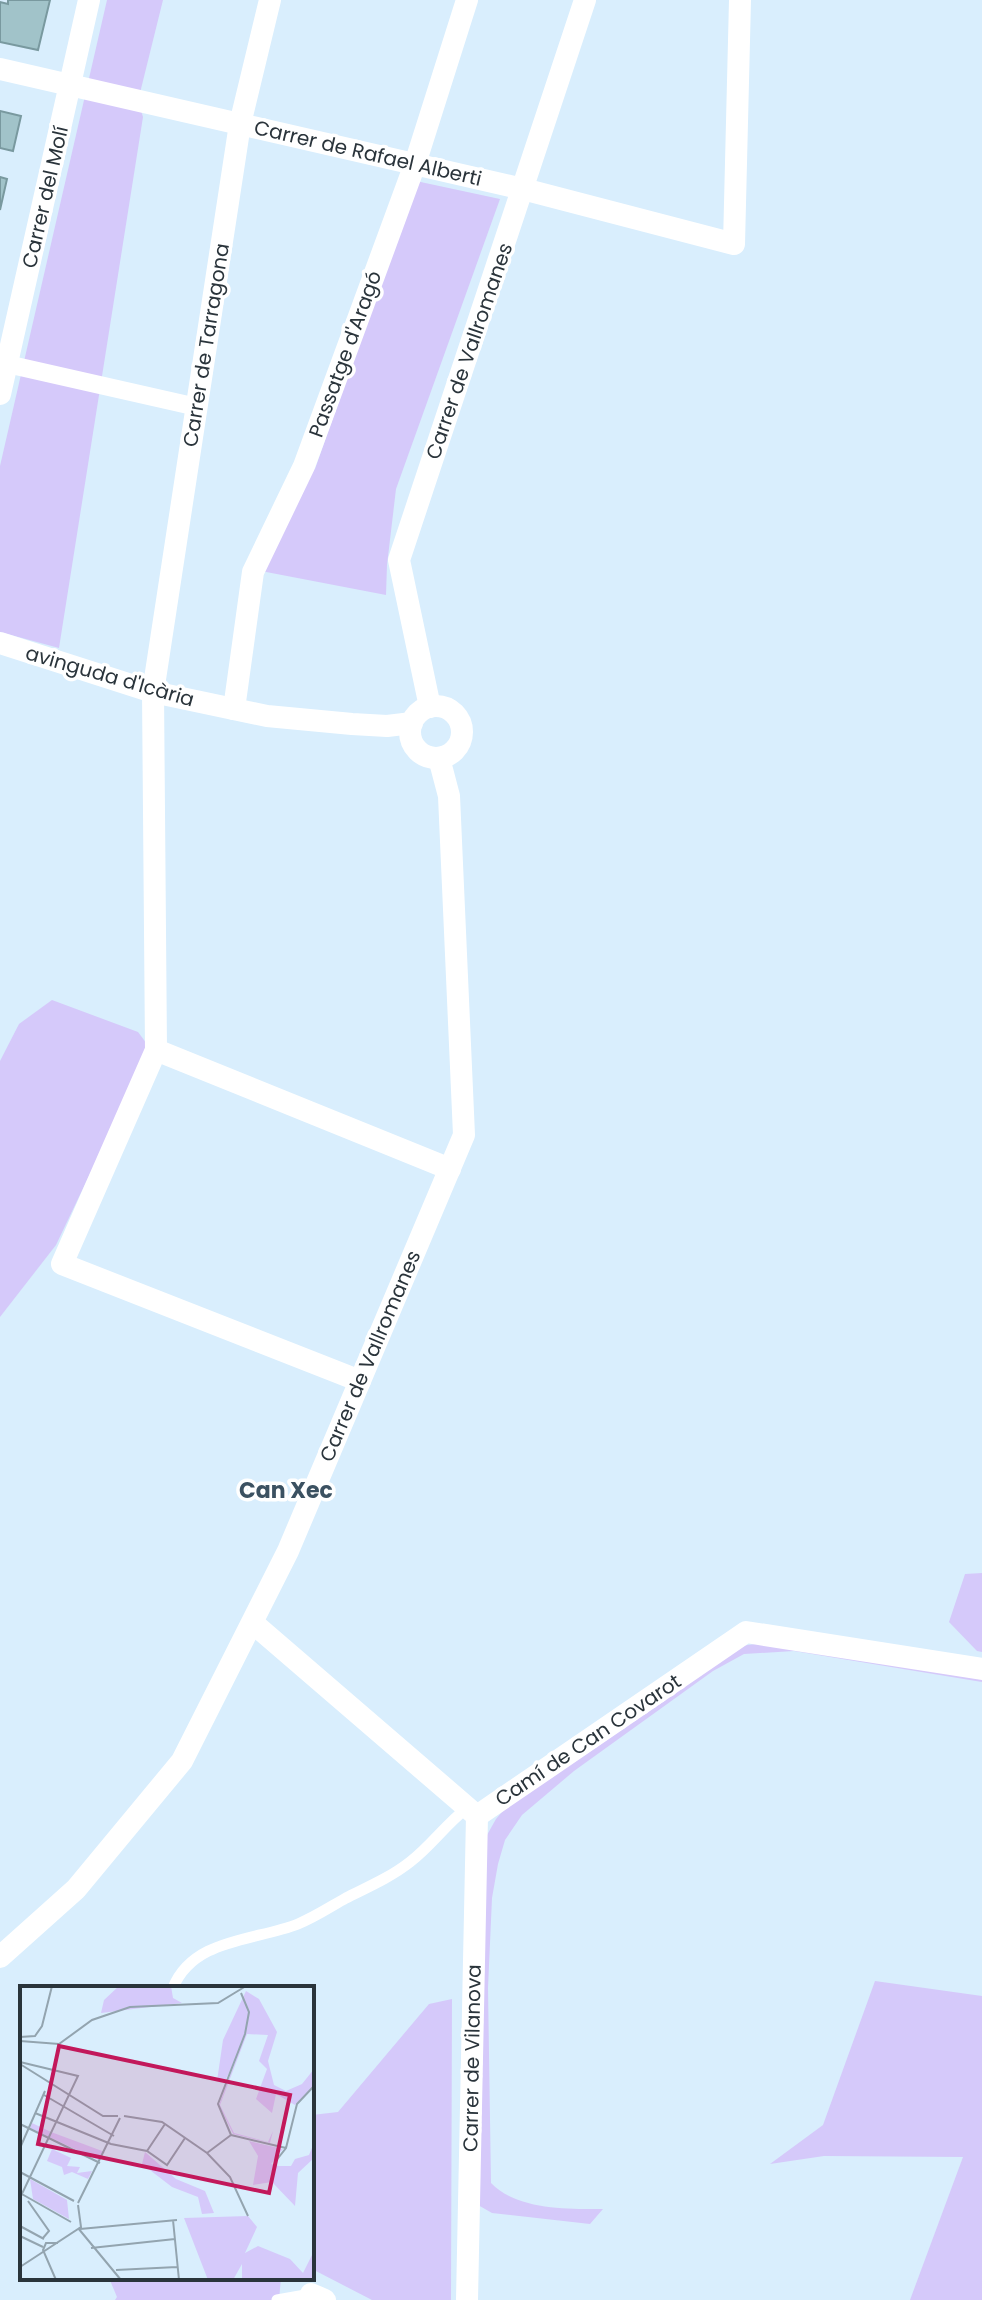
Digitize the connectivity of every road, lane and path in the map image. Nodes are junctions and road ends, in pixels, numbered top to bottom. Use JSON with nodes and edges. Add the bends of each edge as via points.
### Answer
{"nodes":[{"id":1,"x":89,"y":0,"type":"edge"},
{"id":2,"x":270,"y":0,"type":"edge"},
{"id":3,"x":467,"y":0,"type":"edge"},
{"id":4,"x":585,"y":0,"type":"edge"},
{"id":5,"x":740,"y":0,"type":"edge"},
{"id":6,"x":0,"y":69,"type":"edge"},
{"id":7,"x":70,"y":85,"type":"junction"},
{"id":8,"x":240,"y":124,"type":"junction"},
{"id":9,"x":415,"y":164,"type":"junction"},
{"id":10,"x":523,"y":189,"type":"junction"},
{"id":11,"x":7,"y":364,"type":"junction"},
{"id":12,"x":0,"y":394,"type":"edge"},
{"id":13,"x":197,"y":407,"type":"junction"},
{"id":14,"x":0,"y":643,"type":"edge"},
{"id":15,"x":153,"y":692,"type":"junction"},
{"id":16,"x":430,"y":707,"type":"junction"},
{"id":17,"x":234,"y":709,"type":"junction"},
{"id":18,"x":412,"y":723,"type":"junction"},
{"id":19,"x":439,"y":758,"type":"junction"},
{"id":20,"x":156,"y":1050,"type":"junction"},
{"id":21,"x":450,"y":1169,"type":"junction"},
{"id":22,"x":360,"y":1381,"type":"junction"},
{"id":23,"x":253,"y":1623,"type":"junction"},
{"id":24,"x":982,"y":1669,"type":"edge"},
{"id":25,"x":472,"y":1812,"type":"junction"},
{"id":26,"x":0,"y":1957,"type":"edge"},
{"id":27,"x":174,"y":1986,"type":"edge"},
{"id":28,"x":318,"y":2297,"type":"edge"},
{"id":29,"x":277,"y":2300,"type":"edge"},
{"id":30,"x":467,"y":2300,"type":"edge"}],
"edges":[{"from":1,"to":7,"type":"street","name":"Carrer del Molí"},
{"from":2,"to":8,"type":"street","name":"Carrer de Tarragona"},
{"from":3,"to":9,"type":"street","name":"Passatge d'Aragó"},
{"from":4,"to":10,"type":"street","name":"Carrer de Vallromanes"},
{"from":5,"to":10,"type":"street","name":"Carrer de Rafael Alberti","via":[[734,244]]},
{"from":6,"to":7,"type":"street","name":"Carrer de Rafael Alberti"},
{"from":7,"to":8,"type":"street","name":"Carrer de Rafael Alberti"},
{"from":7,"to":11,"type":"street","name":"Carrer del Molí"},
{"from":8,"to":9,"type":"street","name":"Carrer de Rafael Alberti"},
{"from":8,"to":13,"type":"street","name":"Carrer de Tarragona"},
{"from":9,"to":10,"type":"street","name":"Carrer de Rafael Alberti"},
{"from":9,"to":17,"type":"street","name":"Passatge d'Aragó","via":[[304,466],[253,572]]},
{"from":10,"to":16,"type":"street","name":"Carrer de Vallromanes","via":[[399,560]]},
{"from":11,"to":12,"type":"street","name":"Carrer del Molí"},
{"from":11,"to":13,"type":"street"},
{"from":13,"to":15,"type":"street","name":"Carrer de Tarragona"},
{"from":14,"to":15,"type":"street","name":"avinguda d'Icària"},
{"from":15,"to":17,"type":"street","name":"avinguda d'Icària"},
{"from":15,"to":20,"type":"street","name":"Carrer de Tarragona"},
{"from":16,"to":18,"type":"street"},
{"from":16,"to":19,"type":"street","via":[[454,712],[462,727],[455,751]]},
{"from":17,"to":18,"type":"street","name":"avinguda d'Icària","via":[[352,724]]},
{"from":18,"to":19,"type":"street","via":[[416,748]]},
{"from":19,"to":21,"type":"street","name":"Carrer de Vallromanes","via":[[449,796],[464,1135]]},
{"from":20,"to":21,"type":"street"},
{"from":20,"to":22,"type":"street","via":[[62,1264]]},
{"from":21,"to":22,"type":"street","name":"Carrer de Vallromanes"},
{"from":22,"to":23,"type":"street","name":"Carrer de Vallromanes"},
{"from":23,"to":25,"type":"street","name":"Camí de Can Covarot"},
{"from":23,"to":26,"type":"street","name":"Carrer de Vallromanes","via":[[182,1761],[76,1889]]},
{"from":24,"to":25,"type":"street","name":"Camí de Can Covarot","via":[[746,1632]]},
{"from":25,"to":27,"type":"lane","via":[[392,1874],[298,1924],[214,1949],[192,1961]]},
{"from":25,"to":30,"type":"street","name":"Carrer de Vilanova"},
{"from":28,"to":29,"type":"lane"}]}
